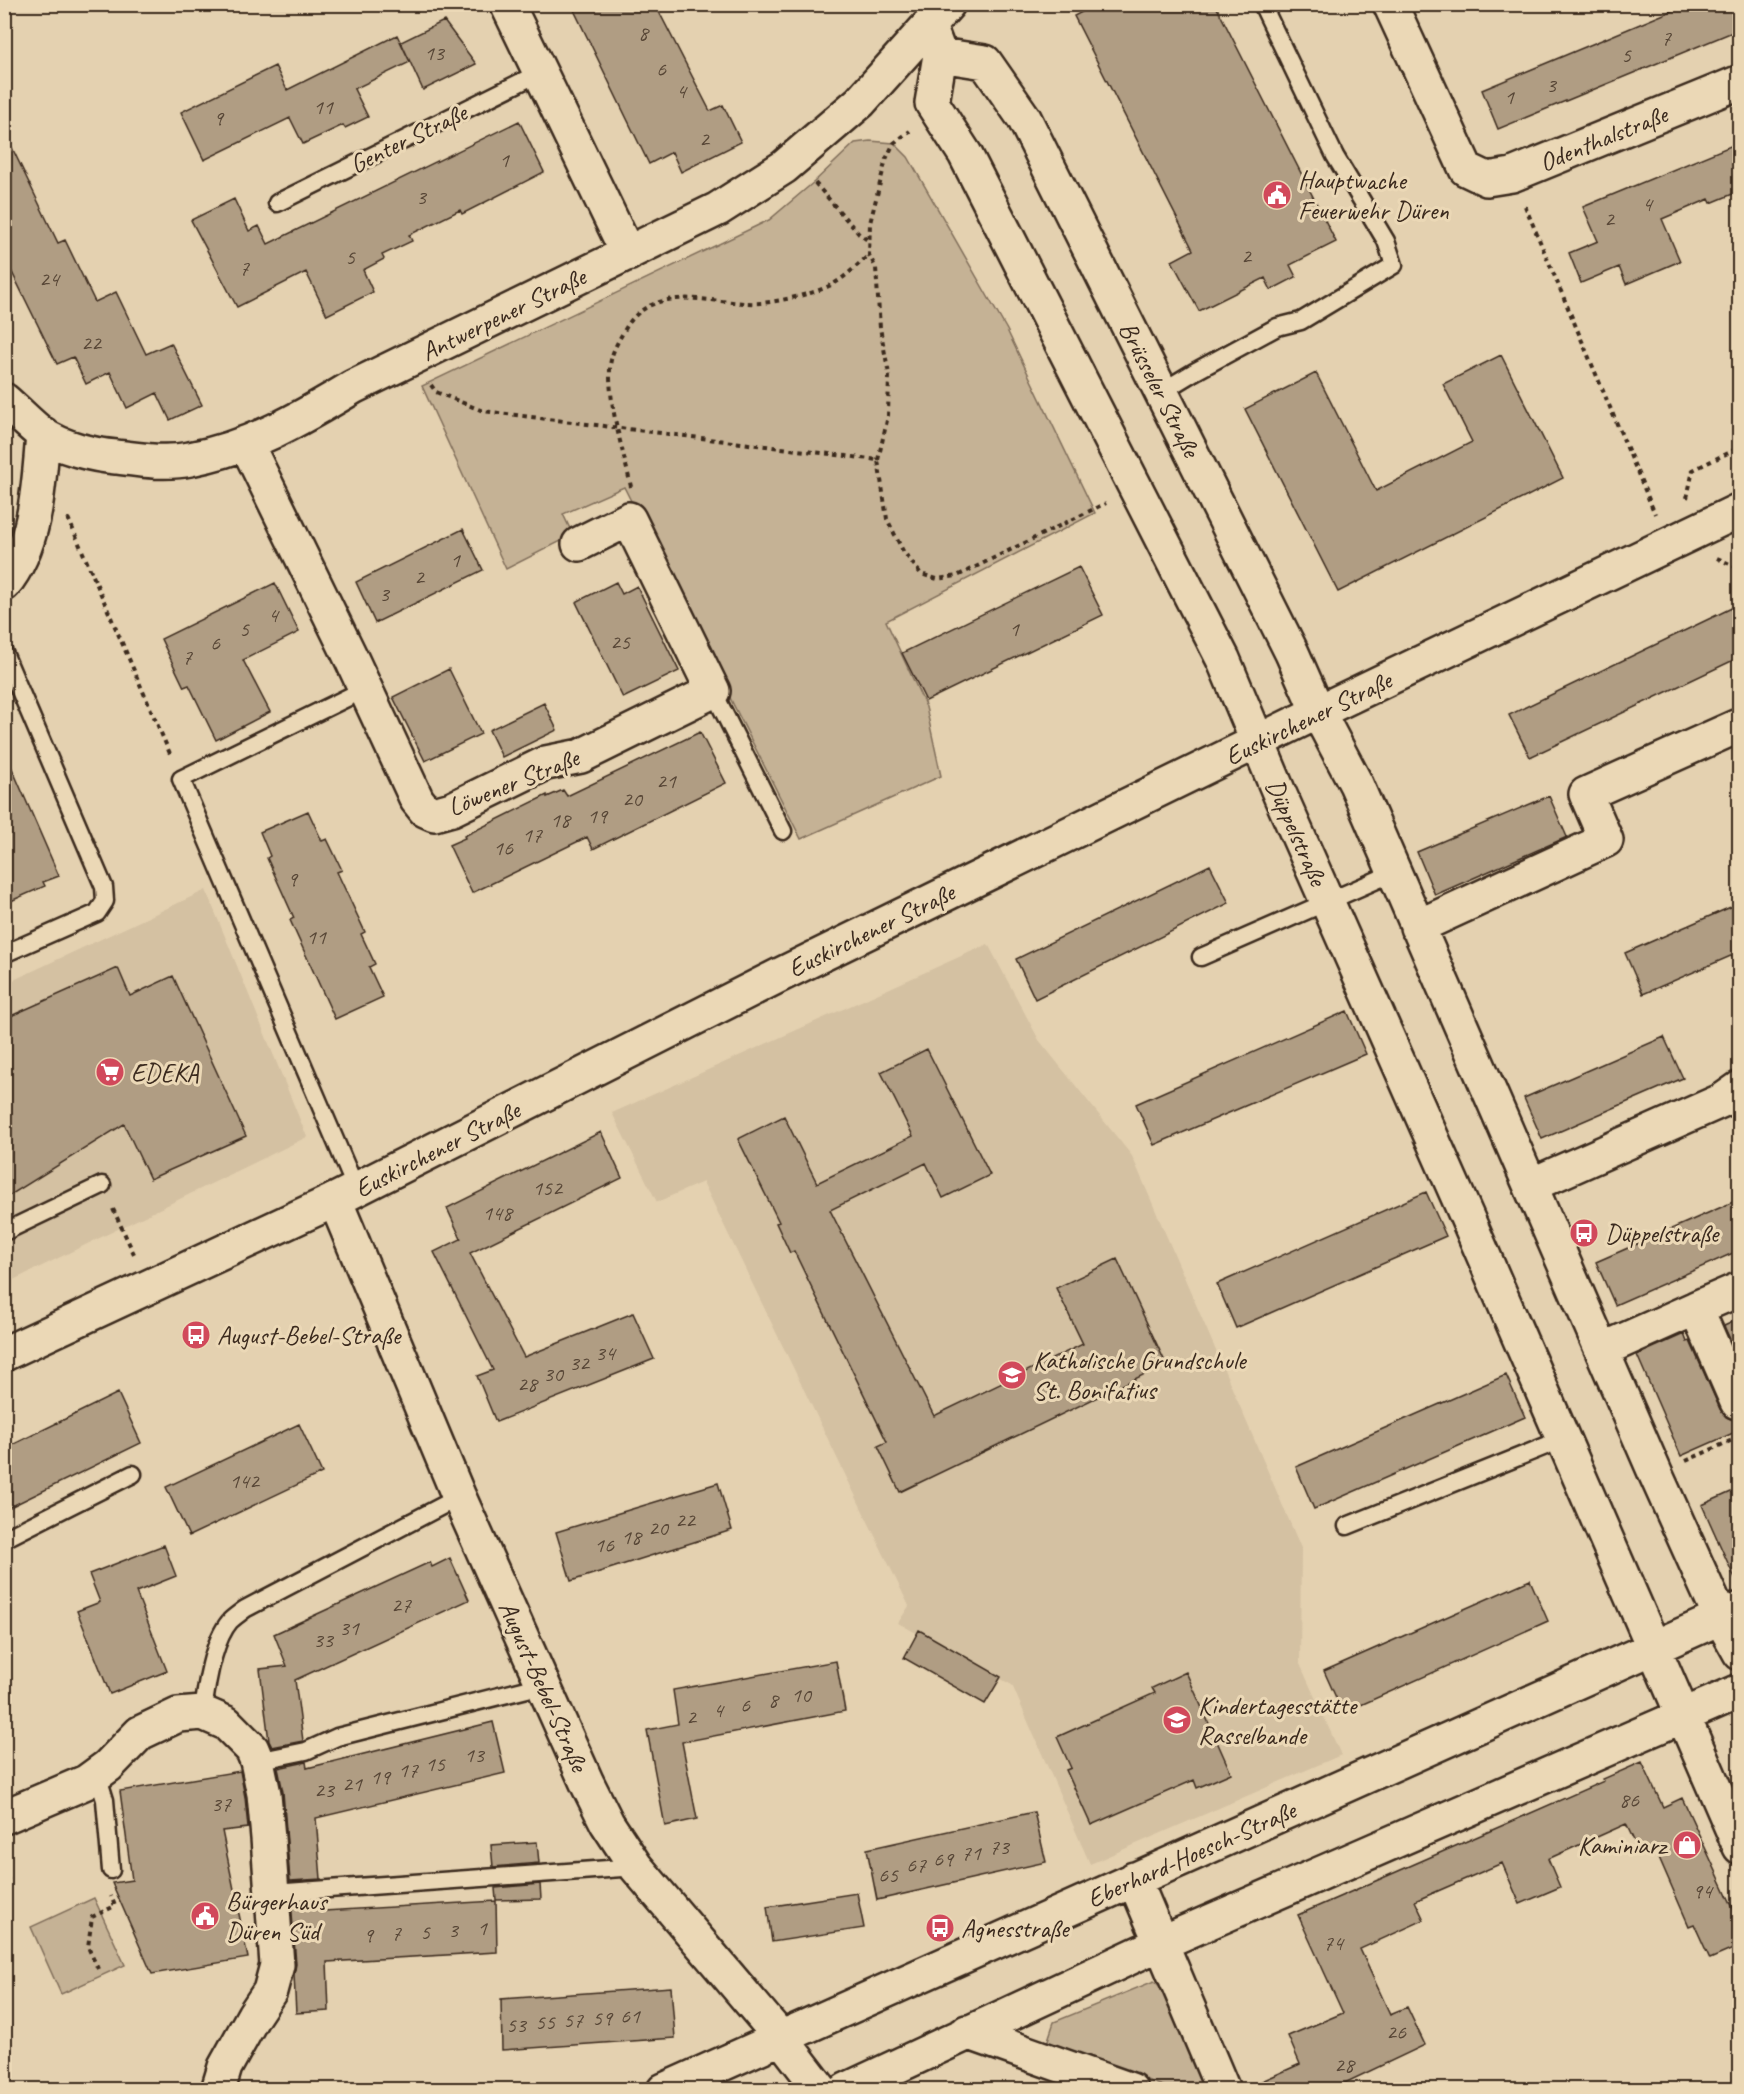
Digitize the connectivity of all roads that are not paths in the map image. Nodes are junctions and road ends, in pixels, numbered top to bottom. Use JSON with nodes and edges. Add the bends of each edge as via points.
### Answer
{"nodes":[{"id":1,"x":507,"y":4,"type":"edge"},
{"id":2,"x":1262,"y":4,"type":"edge"},
{"id":3,"x":1390,"y":4,"type":"edge"},
{"id":4,"x":939,"y":28,"type":"edge"},
{"id":5,"x":539,"y":73,"type":"junction"},
{"id":6,"x":1740,"y":82,"type":"edge"},
{"id":7,"x":277,"y":203,"type":"dead end"},
{"id":8,"x":628,"y":254,"type":"junction"},
{"id":9,"x":1161,"y":392,"type":"junction"},
{"id":10,"x":4,"y":400,"type":"edge"},
{"id":11,"x":43,"y":434,"type":"junction"},
{"id":12,"x":246,"y":443,"type":"junction"},
{"id":13,"x":1740,"y":510,"type":"edge"},
{"id":14,"x":579,"y":544,"type":"dead end"},
{"id":15,"x":4,"y":584,"type":"edge"},
{"id":16,"x":4,"y":653,"type":"edge"},
{"id":17,"x":365,"y":689,"type":"junction"},
{"id":18,"x":713,"y":691,"type":"junction"},
{"id":19,"x":1318,"y":712,"type":"junction"},
{"id":20,"x":1740,"y":725,"type":"edge"},
{"id":21,"x":1258,"y":742,"type":"junction"},
{"id":22,"x":783,"y":831,"type":"dead end"},
{"id":23,"x":1393,"y":873,"type":"junction"},
{"id":24,"x":1327,"y":900,"type":"junction"},
{"id":25,"x":1417,"y":927,"type":"junction"},
{"id":26,"x":4,"y":954,"type":"edge"},
{"id":27,"x":1201,"y":957,"type":"dead end"},
{"id":28,"x":1740,"y":1088,"type":"edge"},
{"id":29,"x":102,"y":1185,"type":"dead end"},
{"id":30,"x":1531,"y":1185,"type":"junction"},
{"id":31,"x":345,"y":1195,"type":"junction"},
{"id":32,"x":4,"y":1232,"type":"edge"},
{"id":33,"x":1740,"y":1288,"type":"edge"},
{"id":34,"x":1696,"y":1308,"type":"junction"},
{"id":35,"x":1602,"y":1350,"type":"junction"},
{"id":36,"x":4,"y":1354,"type":"edge"},
{"id":37,"x":1740,"y":1401,"type":"edge"},
{"id":38,"x":1563,"y":1439,"type":"junction"},
{"id":39,"x":133,"y":1474,"type":"dead end"},
{"id":40,"x":459,"y":1497,"type":"junction"},
{"id":41,"x":1347,"y":1526,"type":"dead end"},
{"id":42,"x":4,"y":1539,"type":"edge"},
{"id":43,"x":1730,"y":1613,"type":"edge"},
{"id":44,"x":1653,"y":1648,"type":"junction"},
{"id":45,"x":1740,"y":1653,"type":"edge"},
{"id":46,"x":543,"y":1685,"type":"junction"},
{"id":47,"x":1740,"y":1691,"type":"edge"},
{"id":48,"x":203,"y":1713,"type":"junction"},
{"id":49,"x":1683,"y":1716,"type":"junction"},
{"id":50,"x":257,"y":1761,"type":"junction"},
{"id":51,"x":108,"y":1766,"type":"junction"},
{"id":52,"x":4,"y":1817,"type":"edge"},
{"id":53,"x":1740,"y":1847,"type":"edge"},
{"id":54,"x":636,"y":1867,"type":"junction"},
{"id":55,"x":111,"y":1870,"type":"road end"},
{"id":56,"x":1134,"y":1879,"type":"junction"},
{"id":57,"x":273,"y":1893,"type":"junction"},
{"id":58,"x":1161,"y":1943,"type":"junction"},
{"id":59,"x":967,"y":2032,"type":"junction"},
{"id":60,"x":782,"y":2038,"type":"junction"},
{"id":61,"x":218,"y":2090,"type":"edge"},
{"id":62,"x":664,"y":2090,"type":"edge"},
{"id":63,"x":821,"y":2090,"type":"edge"},
{"id":64,"x":846,"y":2090,"type":"edge"},
{"id":65,"x":1131,"y":2090,"type":"edge"},
{"id":66,"x":1223,"y":2090,"type":"edge"}],
"edges":[{"from":1,"to":5,"type":"street"},
{"from":2,"to":9,"type":"lane","via":[[1335,156],[1386,241],[1394,265],[1301,321],[1277,327]]},
{"from":3,"to":6,"type":"street","name":"Odenthalstraße","via":[[1466,169],[1487,179],[1512,175]]},
{"from":4,"to":8,"type":"street","name":"Antwerpener Straße","via":[[784,167],[718,209]]},
{"from":4,"to":9,"type":"street","name":"Brüsseler Straße","via":[[985,63],[1024,118]]},
{"from":4,"to":21,"type":"street","via":[[932,103],[964,154],[1136,488],[1223,659]]},
{"from":5,"to":7,"type":"lane","name":"Genter Straße"},
{"from":5,"to":8,"type":"street"},
{"from":8,"to":12,"type":"street","name":"Antwerpener Straße"},
{"from":9,"to":19,"type":"street","name":"Brüsseler Straße","via":[[1292,652]]},
{"from":10,"to":11,"type":"street","name":"Antwerpener Straße"},
{"from":11,"to":12,"type":"street","name":"Antwerpener Straße","via":[[103,456],[148,461],[189,459]]},
{"from":11,"to":15,"type":"street","via":[[38,500],[23,550]]},
{"from":12,"to":17,"type":"street","name":"Löwener Straße"},
{"from":13,"to":19,"type":"street","name":"Euskirchener Straße"},
{"from":14,"to":18,"type":"street","via":[[629,519]]},
{"from":16,"to":26,"type":"lane","via":[[104,887],[105,901],[97,913]]},
{"from":17,"to":18,"type":"street","name":"Löwener Straße","via":[[417,800],[425,810],[434,813],[452,809],[546,763],[581,756]]},
{"from":17,"to":31,"type":"lane","via":[[181,779]]},
{"from":18,"to":22,"type":"lane"},
{"from":19,"to":21,"type":"street","name":"Euskirchener Straße"},
{"from":19,"to":23,"type":"street","name":"Brüsseler Straße"},
{"from":20,"to":25,"type":"street","via":[[1586,794],[1606,840]]},
{"from":21,"to":24,"type":"street","name":"Düppelstraße"},
{"from":21,"to":31,"type":"street","name":"Euskirchener Straße","via":[[778,976]]},
{"from":23,"to":24,"type":"lane"},
{"from":23,"to":25,"type":"street"},
{"from":24,"to":27,"type":"lane"},
{"from":24,"to":38,"type":"street","name":"Düppelstraße"},
{"from":25,"to":30,"type":"street"},
{"from":28,"to":30,"type":"street","via":[[1723,1100]]},
{"from":29,"to":32,"type":"lane"},
{"from":30,"to":35,"type":"street"},
{"from":31,"to":36,"type":"street","name":"Euskirchener Straße"},
{"from":31,"to":40,"type":"street","name":"August-Bebel-Straße"},
{"from":33,"to":34,"type":"street"},
{"from":34,"to":35,"type":"street"},
{"from":34,"to":37,"type":"street","via":[[1737,1402]]},
{"from":35,"to":43,"type":"street","via":[[1656,1475]]},
{"from":38,"to":41,"type":"lane"},
{"from":38,"to":44,"type":"street","name":"Düppelstraße"},
{"from":39,"to":42,"type":"lane"},
{"from":40,"to":46,"type":"street","name":"August-Bebel-Straße"},
{"from":40,"to":48,"type":"lane","via":[[245,1609],[229,1622],[218,1641]]},
{"from":43,"to":44,"type":"street","name":"Eberhard-Hoesch-Straße"},
{"from":43,"to":45,"type":"street"},
{"from":44,"to":49,"type":"street"},
{"from":44,"to":56,"type":"street","name":"Eberhard-Hoesch-Straße"},
{"from":46,"to":50,"type":"lane","via":[[338,1737],[306,1752]]},
{"from":46,"to":54,"type":"street","name":"August-Bebel-Straße","via":[[607,1823]]},
{"from":47,"to":49,"type":"street"},
{"from":48,"to":50,"type":"street","via":[[239,1734]]},
{"from":48,"to":51,"type":"street","via":[[178,1715],[140,1733]]},
{"from":49,"to":53,"type":"street"},
{"from":49,"to":58,"type":"street"},
{"from":50,"to":57,"type":"street"},
{"from":51,"to":52,"type":"street","via":[[86,1782]]},
{"from":51,"to":55,"type":"lane","via":[[97,1774],[105,1800]]},
{"from":54,"to":57,"type":"lane"},
{"from":54,"to":60,"type":"street","name":"August-Bebel-Straße"},
{"from":56,"to":58,"type":"street"},
{"from":56,"to":60,"type":"street","name":"Eberhard-Hoesch-Straße"},
{"from":57,"to":61,"type":"street","via":[[277,1965],[270,1991],[225,2067]]},
{"from":58,"to":59,"type":"street"},
{"from":58,"to":66,"type":"street"},
{"from":59,"to":64,"type":"street"},
{"from":59,"to":65,"type":"street"},
{"from":60,"to":62,"type":"street","name":"Eberhard-Hoesch-Straße"},
{"from":60,"to":63,"type":"street","name":"August-Bebel-Straße"}]}
